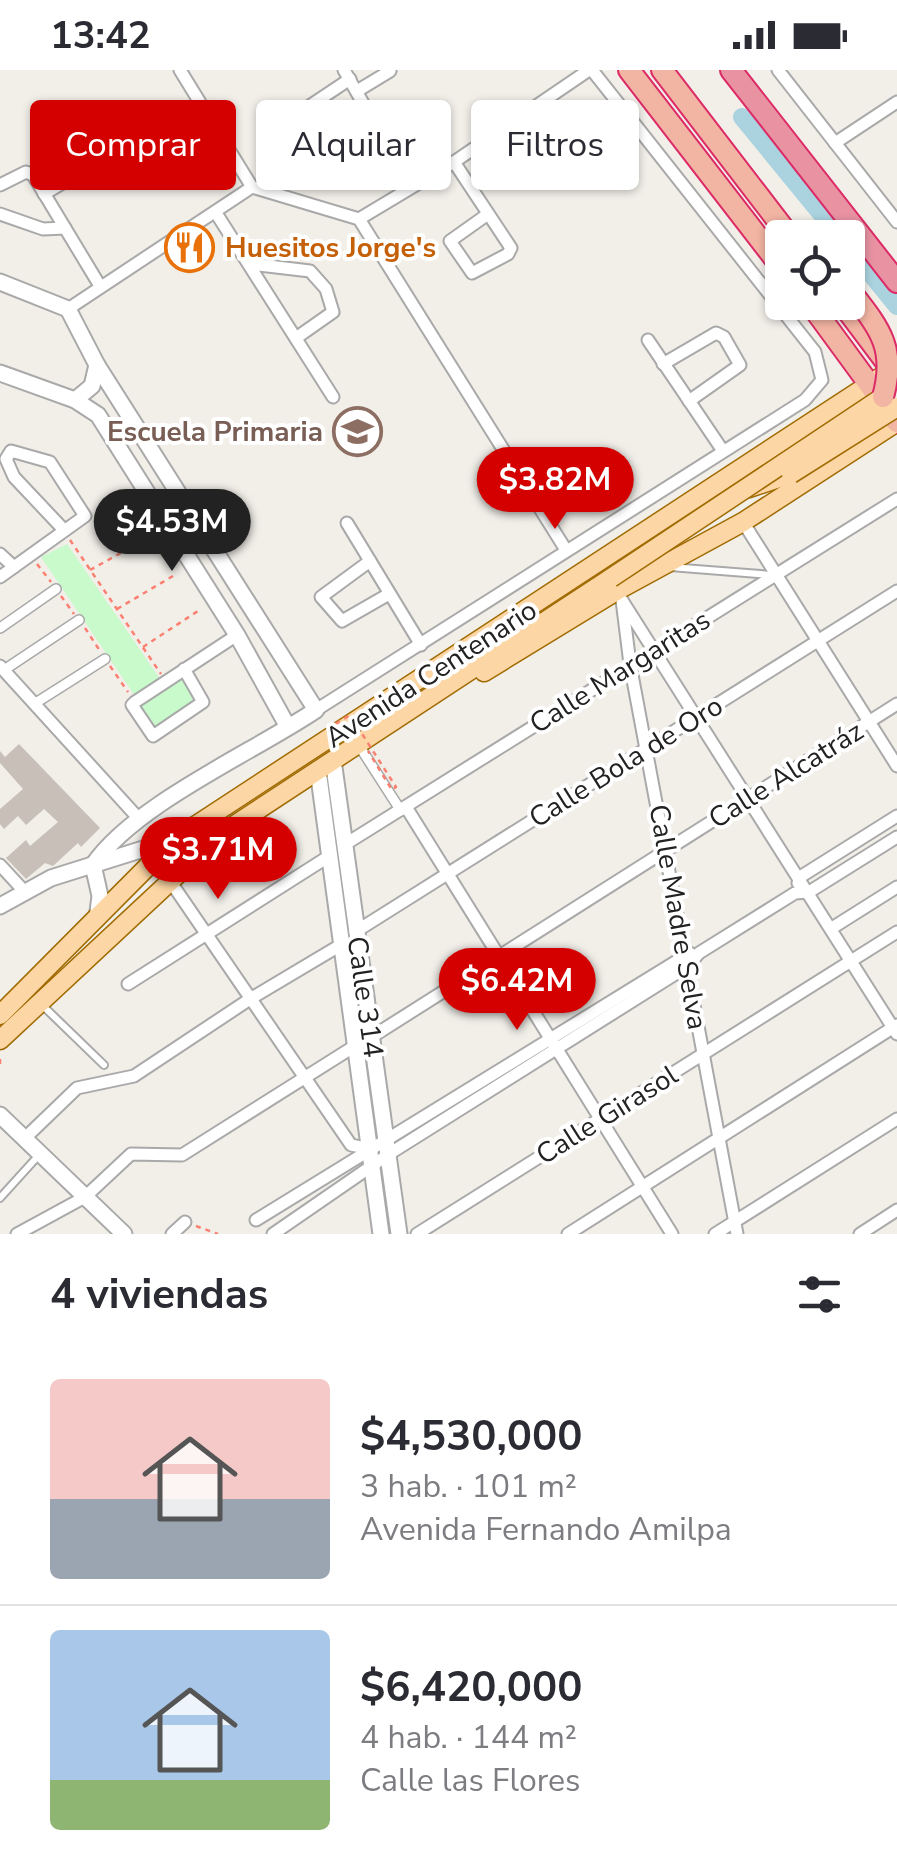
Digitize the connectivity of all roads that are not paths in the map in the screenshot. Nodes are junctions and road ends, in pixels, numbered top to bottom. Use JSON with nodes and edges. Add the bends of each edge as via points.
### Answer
{"nodes":[{"id":1,"x":180,"y":70,"type":"edge"},
{"id":2,"x":591,"y":70,"type":"edge"},
{"id":3,"x":629,"y":70,"type":"edge"},
{"id":4,"x":662,"y":70,"type":"edge"},
{"id":5,"x":731,"y":70,"type":"edge"},
{"id":6,"x":747,"y":70,"type":"edge"},
{"id":7,"x":778,"y":70,"type":"edge"},
{"id":8,"x":390,"y":71,"type":"edge"},
{"id":9,"x":347,"y":74,"type":"edge"},
{"id":10,"x":357,"y":92,"type":"junction"},
{"id":11,"x":317,"y":100,"type":"edge"},
{"id":12,"x":361,"y":100,"type":"edge"},
{"id":13,"x":897,"y":102,"type":"edge"},
{"id":14,"x":712,"y":135,"type":"junction"},
{"id":15,"x":834,"y":143,"type":"junction"},
{"id":16,"x":454,"y":162,"type":"junction"},
{"id":17,"x":451,"y":164,"type":"edge"},
{"id":18,"x":0,"y":184,"type":"edge"},
{"id":19,"x":252,"y":187,"type":"junction"},
{"id":20,"x":51,"y":190,"type":"edge"},
{"id":21,"x":406,"y":190,"type":"edge"},
{"id":22,"x":44,"y":194,"type":"junction"},
{"id":23,"x":216,"y":213,"type":"junction"},
{"id":24,"x":0,"y":214,"type":"edge"},
{"id":25,"x":488,"y":214,"type":"junction"},
{"id":26,"x":360,"y":219,"type":"junction"},
{"id":27,"x":777,"y":220,"type":"edge"},
{"id":28,"x":792,"y":220,"type":"edge"},
{"id":29,"x":897,"y":222,"type":"edge"},
{"id":30,"x":66,"y":228,"type":"junction"},
{"id":31,"x":765,"y":246,"type":"edge"},
{"id":32,"x":897,"y":262,"type":"edge"},
{"id":33,"x":251,"y":264,"type":"junction"},
{"id":34,"x":0,"y":282,"type":"edge"},
{"id":35,"x":897,"y":282,"type":"edge"},
{"id":36,"x":100,"y":286,"type":"junction"},
{"id":37,"x":68,"y":309,"type":"junction"},
{"id":38,"x":865,"y":311,"type":"edge"},
{"id":39,"x":827,"y":320,"type":"edge"},
{"id":40,"x":851,"y":320,"type":"edge"},
{"id":41,"x":296,"y":338,"type":"junction"},
{"id":42,"x":648,"y":340,"type":"dead end"},
{"id":43,"x":663,"y":364,"type":"junction"},
{"id":44,"x":98,"y":365,"type":"junction"},
{"id":45,"x":0,"y":373,"type":"edge"},
{"id":46,"x":891,"y":387,"type":"edge"},
{"id":47,"x":333,"y":398,"type":"dead end"},
{"id":48,"x":849,"y":398,"type":"junction"},
{"id":49,"x":75,"y":400,"type":"junction"},
{"id":50,"x":119,"y":400,"type":"junction"},
{"id":51,"x":689,"y":401,"type":"junction"},
{"id":52,"x":98,"y":415,"type":"junction"},
{"id":53,"x":897,"y":422,"type":"edge"},
{"id":54,"x":876,"y":436,"type":"junction"},
{"id":55,"x":722,"y":451,"type":"junction"},
{"id":56,"x":714,"y":487,"type":"junction"},
{"id":57,"x":897,"y":499,"type":"edge"},
{"id":58,"x":742,"y":522,"type":"junction"},
{"id":59,"x":348,"y":523,"type":"dead end"},
{"id":60,"x":64,"y":530,"type":"junction"},
{"id":61,"x":566,"y":550,"type":"junction"},
{"id":62,"x":0,"y":554,"type":"edge"},
{"id":63,"x":370,"y":561,"type":"junction"},
{"id":64,"x":658,"y":567,"type":"junction"},
{"id":65,"x":14,"y":568,"type":"junction"},
{"id":66,"x":776,"y":575,"type":"junction"},
{"id":67,"x":0,"y":577,"type":"edge"},
{"id":68,"x":56,"y":589,"type":"dead end"},
{"id":69,"x":617,"y":590,"type":"junction"},
{"id":70,"x":897,"y":590,"type":"edge"},
{"id":71,"x":388,"y":594,"type":"junction"},
{"id":72,"x":79,"y":620,"type":"dead end"},
{"id":73,"x":0,"y":628,"type":"edge"},
{"id":74,"x":237,"y":635,"type":"junction"},
{"id":75,"x":818,"y":641,"type":"junction"},
{"id":76,"x":421,"y":646,"type":"junction"},
{"id":77,"x":654,"y":650,"type":"junction"},
{"id":78,"x":105,"y":659,"type":"dead end"},
{"id":79,"x":630,"y":664,"type":"junction"},
{"id":80,"x":2,"y":668,"type":"edge"},
{"id":81,"x":184,"y":669,"type":"junction"},
{"id":82,"x":34,"y":704,"type":"junction"},
{"id":83,"x":897,"y":704,"type":"edge"},
{"id":84,"x":316,"y":710,"type":"junction"},
{"id":85,"x":698,"y":717,"type":"junction"},
{"id":86,"x":869,"y":722,"type":"junction"},
{"id":87,"x":288,"y":728,"type":"junction"},
{"id":88,"x":363,"y":748,"type":"junction"},
{"id":89,"x":647,"y":748,"type":"junction"},
{"id":90,"x":326,"y":765,"type":"junction"},
{"id":91,"x":897,"y":766,"type":"edge"},
{"id":92,"x":748,"y":797,"type":"junction"},
{"id":93,"x":403,"y":809,"type":"junction"},
{"id":94,"x":897,"y":816,"type":"edge"},
{"id":95,"x":134,"y":824,"type":"junction"},
{"id":96,"x":897,"y":837,"type":"edge"},
{"id":97,"x":175,"y":839,"type":"junction"},
{"id":98,"x":140,"y":850,"type":"junction"},
{"id":99,"x":337,"y":850,"type":"junction"},
{"id":100,"x":667,"y":850,"type":"junction"},
{"id":101,"x":0,"y":865,"type":"edge"},
{"id":102,"x":92,"y":865,"type":"junction"},
{"id":103,"x":447,"y":874,"type":"junction"},
{"id":104,"x":168,"y":878,"type":"junction"},
{"id":105,"x":800,"y":878,"type":"junction"},
{"id":106,"x":897,"y":887,"type":"edge"},
{"id":107,"x":24,"y":891,"type":"junction"},
{"id":108,"x":794,"y":892,"type":"junction"},
{"id":109,"x":809,"y":892,"type":"junction"},
{"id":110,"x":0,"y":906,"type":"edge"},
{"id":111,"x":97,"y":920,"type":"junction"},
{"id":112,"x":832,"y":928,"type":"junction"},
{"id":113,"x":897,"y":932,"type":"edge"},
{"id":114,"x":205,"y":935,"type":"junction"},
{"id":115,"x":350,"y":938,"type":"junction"},
{"id":116,"x":692,"y":953,"type":"junction"},
{"id":117,"x":497,"y":956,"type":"junction"},
{"id":118,"x":852,"y":960,"type":"junction"},
{"id":119,"x":688,"y":966,"type":"junction"},
{"id":120,"x":128,"y":984,"type":"dead end"},
{"id":121,"x":250,"y":999,"type":"junction"},
{"id":122,"x":39,"y":1002,"type":"junction"},
{"id":123,"x":0,"y":1015,"type":"edge"},
{"id":124,"x":896,"y":1029,"type":"edge"},
{"id":125,"x":548,"y":1038,"type":"junction"},
{"id":126,"x":0,"y":1040,"type":"edge"},
{"id":127,"x":364,"y":1041,"type":"junction"},
{"id":128,"x":556,"y":1050,"type":"junction"},
{"id":129,"x":703,"y":1056,"type":"junction"},
{"id":130,"x":104,"y":1064,"type":"dead end"},
{"id":131,"x":302,"y":1080,"type":"junction"},
{"id":132,"x":0,"y":1115,"type":"edge"},
{"id":133,"x":897,"y":1119,"type":"edge"},
{"id":134,"x":599,"y":1120,"type":"junction"},
{"id":135,"x":720,"y":1137,"type":"junction"},
{"id":136,"x":24,"y":1138,"type":"junction"},
{"id":137,"x":387,"y":1147,"type":"junction"},
{"id":138,"x":372,"y":1149,"type":"junction"},
{"id":139,"x":40,"y":1154,"type":"junction"},
{"id":140,"x":374,"y":1166,"type":"junction"},
{"id":141,"x":642,"y":1186,"type":"junction"},
{"id":142,"x":85,"y":1197,"type":"junction"},
{"id":143,"x":0,"y":1198,"type":"edge"},
{"id":144,"x":897,"y":1210,"type":"edge"},
{"id":145,"x":256,"y":1220,"type":"dead end"},
{"id":146,"x":185,"y":1222,"type":"road end"},
{"id":147,"x":736,"y":1228,"type":"edge"},
{"id":148,"x":17,"y":1234,"type":"edge"},
{"id":149,"x":124,"y":1234,"type":"edge"},
{"id":150,"x":172,"y":1234,"type":"edge"},
{"id":151,"x":272,"y":1234,"type":"edge"},
{"id":152,"x":381,"y":1234,"type":"edge"},
{"id":153,"x":399,"y":1234,"type":"edge"},
{"id":154,"x":418,"y":1234,"type":"edge"},
{"id":155,"x":568,"y":1234,"type":"edge"},
{"id":156,"x":672,"y":1234,"type":"edge"},
{"id":157,"x":715,"y":1234,"type":"edge"},
{"id":158,"x":860,"y":1234,"type":"edge"}],
"edges":[{"from":1,"to":19,"type":"street"},
{"from":2,"to":16,"type":"street"},
{"from":2,"to":55,"type":"street","via":[[815,352],[822,380],[805,400]]},
{"from":3,"to":31,"type":"highway"},
{"from":4,"to":14,"type":"highway"},
{"from":5,"to":35,"type":"highway"},
{"from":6,"to":32,"type":"highway"},
{"from":7,"to":15,"type":"street"},
{"from":8,"to":10,"type":"street"},
{"from":9,"to":10,"type":"street"},
{"from":9,"to":11,"type":"street"},
{"from":10,"to":12,"type":"street"},
{"from":13,"to":15,"type":"street"},
{"from":14,"to":27,"type":"highway"},
{"from":14,"to":28,"type":"highway"},
{"from":15,"to":29,"type":"street"},
{"from":16,"to":17,"type":"street"},
{"from":16,"to":25,"type":"street"},
{"from":18,"to":22,"type":"street","via":[[28,172]]},
{"from":19,"to":23,"type":"street"},
{"from":19,"to":26,"type":"street"},
{"from":20,"to":22,"type":"street"},
{"from":21,"to":26,"type":"street"},
{"from":22,"to":30,"type":"street"},
{"from":23,"to":33,"type":"street"},
{"from":23,"to":36,"type":"street"},
{"from":24,"to":30,"type":"street","via":[[43,229]]},
{"from":25,"to":25,"type":"street","via":[[511,250],[472,273],[450,240]]},
{"from":26,"to":61,"type":"street"},
{"from":30,"to":36,"type":"street"},
{"from":33,"to":41,"type":"street"},
{"from":33,"to":41,"type":"street","via":[[310,271],[326,289],[334,312]]},
{"from":34,"to":37,"type":"street"},
{"from":36,"to":37,"type":"street"},
{"from":37,"to":44,"type":"street"},
{"from":38,"to":46,"type":"highway","bridge":true,"via":[[895,351]]},
{"from":39,"to":46,"type":"highway"},
{"from":40,"to":46,"type":"highway"},
{"from":41,"to":47,"type":"street"},
{"from":42,"to":43,"type":"street"},
{"from":43,"to":51,"type":"street"},
{"from":43,"to":51,"type":"street","via":[[718,333],[740,360]]},
{"from":44,"to":49,"type":"street","via":[[92,386]]},
{"from":44,"to":50,"type":"street"},
{"from":45,"to":49,"type":"street"},
{"from":46,"to":48,"type":"main road","name":"Avenida Centenario"},
{"from":46,"to":53,"type":"highway"},
{"from":46,"to":53,"type":"lane"},
{"from":46,"to":56,"type":"main road","bridge":true,"via":[[792,474],[760,486]]},
{"from":46,"to":69,"type":"main road","name":"Avenida Centenario","bridge":true},
{"from":48,"to":54,"type":"main road","via":[[874,408]]},
{"from":48,"to":56,"type":"main road","name":"Avenida Centenario"},
{"from":49,"to":52,"type":"street"},
{"from":50,"to":52,"type":"street"},
{"from":50,"to":84,"type":"street"},
{"from":51,"to":55,"type":"street"},
{"from":52,"to":74,"type":"street"},
{"from":53,"to":54,"type":"main road","name":"Avenida Centenario"},
{"from":54,"to":58,"type":"main road","name":"Avenida Centenario"},
{"from":55,"to":61,"type":"street"},
{"from":56,"to":97,"type":"main road","name":"Avenida Centenario"},
{"from":57,"to":66,"type":"street","name":"Calle Margaritas"},
{"from":58,"to":64,"type":"main road","name":"Avenida Centenario"},
{"from":58,"to":66,"type":"street"},
{"from":59,"to":63,"type":"street"},
{"from":60,"to":60,"type":"street","via":[[84,516],[55,469],[43,457],[12,450],[6,458],[14,477]]},
{"from":60,"to":65,"type":"street"},
{"from":61,"to":76,"type":"street"},
{"from":62,"to":65,"type":"street"},
{"from":63,"to":71,"type":"street"},
{"from":63,"to":71,"type":"street","via":[[323,591],[322,599],[342,622]]},
{"from":64,"to":66,"type":"lane"},
{"from":64,"to":69,"type":"main road","name":"Avenida Centenario"},
{"from":65,"to":67,"type":"street"},
{"from":66,"to":75,"type":"street"},
{"from":66,"to":77,"type":"street","name":"Calle Margaritas"},
{"from":68,"to":73,"type":"street"},
{"from":69,"to":77,"type":"street"},
{"from":69,"to":79,"type":"street","name":"Calle Madre Selva"},
{"from":69,"to":88,"type":"main road","name":"Avenida Centenario","via":[[446,686]]},
{"from":70,"to":75,"type":"street","name":"Calle Bola de Oro"},
{"from":71,"to":76,"type":"street"},
{"from":72,"to":80,"type":"street"},
{"from":74,"to":81,"type":"street"},
{"from":74,"to":87,"type":"street"},
{"from":75,"to":85,"type":"street","name":"Calle Bola de Oro"},
{"from":75,"to":86,"type":"street"},
{"from":76,"to":84,"type":"street"},
{"from":77,"to":79,"type":"street","name":"Calle Margaritas"},
{"from":77,"to":85,"type":"street"},
{"from":78,"to":82,"type":"street"},
{"from":79,"to":89,"type":"street","name":"Calle Madre Selva"},
{"from":79,"to":93,"type":"street","name":"Calle Margaritas"},
{"from":80,"to":82,"type":"street"},
{"from":81,"to":81,"type":"street","via":[[203,702],[152,735],[132,705]]},
{"from":82,"to":95,"type":"street"},
{"from":83,"to":86,"type":"street","name":"Calle Alcatráz"},
{"from":84,"to":87,"type":"street"},
{"from":85,"to":89,"type":"street","name":"Calle Bola de Oro"},
{"from":85,"to":92,"type":"street"},
{"from":86,"to":91,"type":"street"},
{"from":86,"to":92,"type":"street","name":"Calle Alcatráz"},
{"from":87,"to":95,"type":"street"},
{"from":88,"to":90,"type":"main road","name":"Avenida Centenario"},
{"from":88,"to":93,"type":"street"},
{"from":89,"to":100,"type":"street","name":"Calle Madre Selva"},
{"from":89,"to":103,"type":"street","name":"Calle Bola de Oro"},
{"from":90,"to":99,"type":"street","name":"Calle 314"},
{"from":90,"to":104,"type":"main road","name":"Avenida Centenario","via":[[220,834]]},
{"from":92,"to":100,"type":"street","name":"Calle Alcatráz"},
{"from":92,"to":105,"type":"street"},
{"from":93,"to":99,"type":"street","name":"Calle Margaritas"},
{"from":93,"to":103,"type":"street"},
{"from":94,"to":105,"type":"street"},
{"from":95,"to":98,"type":"street","via":[[126,844]]},
{"from":95,"to":102,"type":"street"},
{"from":96,"to":109,"type":"street"},
{"from":97,"to":98,"type":"street"},
{"from":97,"to":111,"type":"main road","name":"Avenida Centenario"},
{"from":98,"to":102,"type":"street"},
{"from":99,"to":114,"type":"street","name":"Calle Margaritas"},
{"from":99,"to":115,"type":"street","name":"Calle 314"},
{"from":100,"to":116,"type":"street","name":"Calle Madre Selva"},
{"from":100,"to":117,"type":"street","name":"Calle Alcatráz"},
{"from":101,"to":107,"type":"street"},
{"from":102,"to":107,"type":"street"},
{"from":102,"to":111,"type":"street","via":[[100,896]]},
{"from":103,"to":115,"type":"street","name":"Calle Bola de Oro"},
{"from":103,"to":117,"type":"street"},
{"from":104,"to":114,"type":"street"},
{"from":104,"to":122,"type":"main road","name":"Avenida Centenario"},
{"from":105,"to":108,"type":"street"},
{"from":105,"to":109,"type":"street"},
{"from":106,"to":112,"type":"street"},
{"from":107,"to":110,"type":"street"},
{"from":108,"to":109,"type":"street"},
{"from":108,"to":116,"type":"street"},
{"from":109,"to":112,"type":"street"},
{"from":111,"to":123,"type":"main road","name":"Avenida Centenario"},
{"from":112,"to":118,"type":"street"},
{"from":113,"to":118,"type":"street","name":"Calle Girasol"},
{"from":114,"to":120,"type":"street","name":"Calle Margaritas"},
{"from":114,"to":121,"type":"street"},
{"from":115,"to":121,"type":"street","name":"Calle Bola de Oro"},
{"from":115,"to":127,"type":"street","name":"Calle 314"},
{"from":116,"to":119,"type":"street","name":"Calle Madre Selva"},
{"from":116,"to":125,"type":"street"},
{"from":117,"to":125,"type":"street"},
{"from":117,"to":127,"type":"street","name":"Calle Alcatráz"},
{"from":118,"to":124,"type":"street"},
{"from":118,"to":129,"type":"street","name":"Calle Girasol"},
{"from":119,"to":128,"type":"street"},
{"from":119,"to":129,"type":"street","name":"Calle Madre Selva"},
{"from":121,"to":131,"type":"street"},
{"from":121,"to":136,"type":"street","name":"Calle Bola de Oro","via":[[134,1076],[67,1095]]},
{"from":122,"to":126,"type":"main road","name":"Avenida Centenario"},
{"from":122,"to":130,"type":"lane"},
{"from":124,"to":135,"type":"street"},
{"from":125,"to":128,"type":"street"},
{"from":125,"to":137,"type":"street"},
{"from":127,"to":131,"type":"street","name":"Calle Alcatráz"},
{"from":127,"to":137,"type":"street","name":"Calle 314"},
{"from":127,"to":138,"type":"street"},
{"from":128,"to":134,"type":"street"},
{"from":128,"to":137,"type":"street"},
{"from":129,"to":134,"type":"street","name":"Calle Girasol"},
{"from":129,"to":135,"type":"street","name":"Calle Madre Selva"},
{"from":131,"to":138,"type":"street","via":[[351,1146]]},
{"from":131,"to":142,"type":"street","name":"Calle Alcatráz","via":[[181,1156],[131,1154]]},
{"from":132,"to":136,"type":"street"},
{"from":133,"to":147,"type":"street"},
{"from":134,"to":141,"type":"street"},
{"from":134,"to":154,"type":"street","name":"Calle Girasol"},
{"from":135,"to":141,"type":"street"},
{"from":135,"to":147,"type":"street","name":"Calle Madre Selva"},
{"from":136,"to":139,"type":"street"},
{"from":137,"to":138,"type":"street"},
{"from":137,"to":140,"type":"street"},
{"from":137,"to":153,"type":"street","name":"Calle 314"},
{"from":138,"to":140,"type":"street"},
{"from":138,"to":145,"type":"street"},
{"from":139,"to":142,"type":"street"},
{"from":139,"to":143,"type":"lane"},
{"from":140,"to":151,"type":"street"},
{"from":140,"to":152,"type":"street"},
{"from":141,"to":155,"type":"street"},
{"from":141,"to":156,"type":"street"},
{"from":142,"to":148,"type":"street","name":"Calle Alcatráz"},
{"from":142,"to":149,"type":"street"},
{"from":144,"to":158,"type":"street"},
{"from":146,"to":150,"type":"street"},
{"from":147,"to":157,"type":"street"}]}
